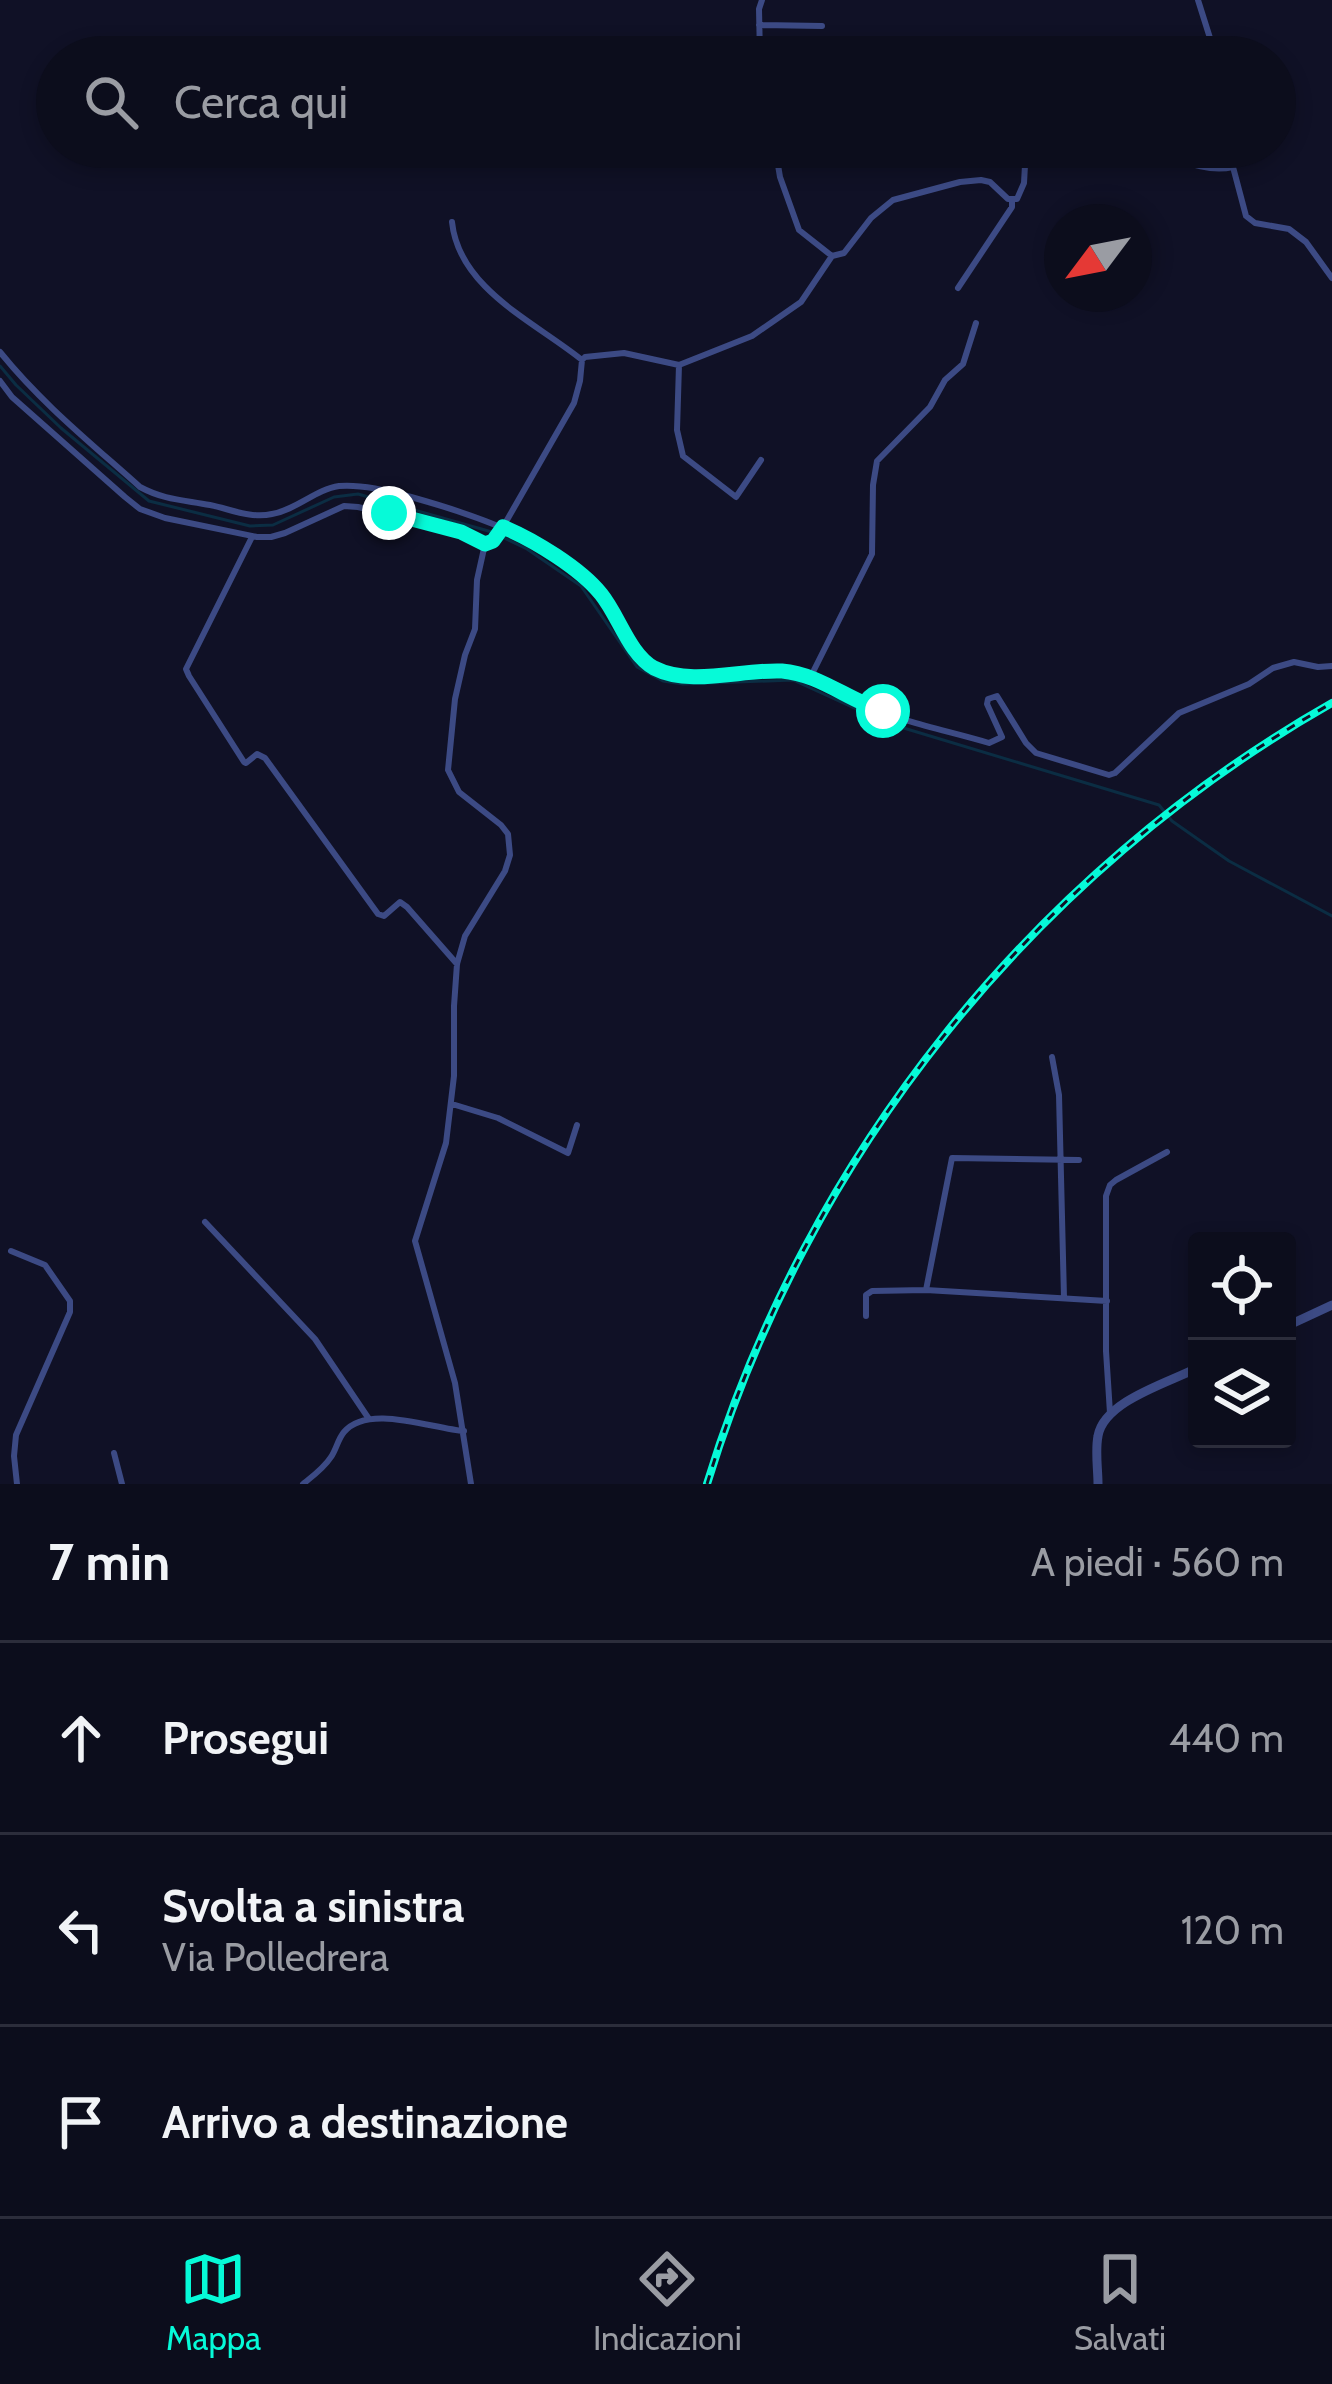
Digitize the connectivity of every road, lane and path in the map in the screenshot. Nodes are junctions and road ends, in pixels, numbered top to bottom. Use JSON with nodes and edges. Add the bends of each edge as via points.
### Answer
{"nodes":[{"id":1,"x":762,"y":0,"type":"edge"},
{"id":2,"x":1198,"y":0,"type":"edge"},
{"id":3,"x":759,"y":25,"type":"junction"},
{"id":4,"x":822,"y":26,"type":"dead end"},
{"id":5,"x":759,"y":36,"type":"edge"},
{"id":6,"x":1209,"y":36,"type":"edge"},
{"id":7,"x":778,"y":168,"type":"edge"},
{"id":8,"x":1024,"y":168,"type":"edge"},
{"id":9,"x":1233,"y":168,"type":"edge"},
{"id":10,"x":1012,"y":200,"type":"junction"},
{"id":11,"x":452,"y":222,"type":"dead end"},
{"id":12,"x":832,"y":256,"type":"junction"},
{"id":13,"x":1332,"y":278,"type":"edge"},
{"id":14,"x":958,"y":288,"type":"dead end"},
{"id":15,"x":976,"y":323,"type":"dead end"},
{"id":16,"x":0,"y":352,"type":"edge"},
{"id":17,"x":582,"y":359,"type":"junction"},
{"id":18,"x":679,"y":365,"type":"junction"},
{"id":19,"x":0,"y":381,"type":"edge"},
{"id":20,"x":760,"y":460,"type":"dead end"},
{"id":21,"x":502,"y":528,"type":"junction"},
{"id":22,"x":252,"y":537,"type":"junction"},
{"id":23,"x":489,"y":542,"type":"junction"},
{"id":24,"x":1332,"y":666,"type":"edge"},
{"id":25,"x":811,"y":676,"type":"junction"},
{"id":26,"x":457,"y":964,"type":"junction"},
{"id":27,"x":1052,"y":1057,"type":"dead end"},
{"id":28,"x":452,"y":1104,"type":"junction"},
{"id":29,"x":577,"y":1125,"type":"dead end"},
{"id":30,"x":1167,"y":1152,"type":"dead end"},
{"id":31,"x":1060,"y":1160,"type":"junction"},
{"id":32,"x":1079,"y":1160,"type":"dead end"},
{"id":33,"x":205,"y":1222,"type":"dead end"},
{"id":34,"x":11,"y":1251,"type":"dead end"},
{"id":35,"x":926,"y":1290,"type":"junction"},
{"id":36,"x":1064,"y":1298,"type":"junction"},
{"id":37,"x":1107,"y":1301,"type":"junction"},
{"id":38,"x":1332,"y":1306,"type":"edge"},
{"id":39,"x":866,"y":1316,"type":"dead end"},
{"id":40,"x":1296,"y":1322,"type":"edge"},
{"id":41,"x":1188,"y":1372,"type":"edge"},
{"id":42,"x":1110,"y":1412,"type":"junction"},
{"id":43,"x":369,"y":1419,"type":"junction"},
{"id":44,"x":464,"y":1431,"type":"junction"},
{"id":45,"x":114,"y":1453,"type":"dead end"},
{"id":46,"x":17,"y":1484,"type":"edge"},
{"id":47,"x":122,"y":1484,"type":"edge"},
{"id":48,"x":303,"y":1484,"type":"edge"},
{"id":49,"x":471,"y":1484,"type":"edge"},
{"id":50,"x":1098,"y":1484,"type":"edge"}],
"edges":[{"from":1,"to":3,"type":"street"},
{"from":2,"to":6,"type":"street"},
{"from":3,"to":4,"type":"street"},
{"from":3,"to":5,"type":"street"},
{"from":7,"to":12,"type":"street","via":[[799,230]]},
{"from":8,"to":10,"type":"street"},
{"from":9,"to":13,"type":"street","via":[[1246,216],[1289,229]]},
{"from":10,"to":12,"type":"street","via":[[981,180],[893,200]]},
{"from":10,"to":14,"type":"street"},
{"from":11,"to":17,"type":"street","via":[[479,279]]},
{"from":12,"to":18,"type":"street","via":[[801,302],[752,336]]},
{"from":15,"to":25,"type":"street","via":[[963,364],[877,461],[872,554]]},
{"from":16,"to":21,"type":"street","via":[[140,488],[163,498],[264,515],[338,486],[374,489]]},
{"from":17,"to":18,"type":"street","via":[[624,353]]},
{"from":17,"to":21,"type":"street","via":[[574,403]]},
{"from":18,"to":20,"type":"street","via":[[683,456],[736,496]]},
{"from":19,"to":22,"type":"street","via":[[140,508]]},
{"from":21,"to":23,"type":"street"},
{"from":21,"to":25,"type":"street","via":[[589,581],[657,669]]},
{"from":22,"to":23,"type":"street","via":[[285,533],[344,506]]},
{"from":22,"to":26,"type":"street","via":[[189,676],[244,762],[265,758],[377,914],[400,902]]},
{"from":23,"to":26,"type":"street","via":[[448,770],[459,792],[508,834],[510,855]]},
{"from":24,"to":25,"type":"street","via":[[1294,662],[1199,703],[1109,775],[1036,753],[997,696],[987,704],[1002,737],[989,743],[870,707]]},
{"from":26,"to":28,"type":"street"},
{"from":27,"to":31,"type":"street"},
{"from":28,"to":29,"type":"street","via":[[568,1153]]},
{"from":28,"to":44,"type":"street","via":[[416,1241]]},
{"from":30,"to":37,"type":"street","via":[[1108,1190]]},
{"from":31,"to":32,"type":"street"},
{"from":31,"to":35,"type":"street","via":[[952,1158]]},
{"from":31,"to":36,"type":"street"},
{"from":33,"to":43,"type":"street","via":[[315,1339]]},
{"from":34,"to":46,"type":"street","via":[[45,1265],[70,1300],[16,1436]]},
{"from":35,"to":36,"type":"street"},
{"from":35,"to":39,"type":"street","via":[[872,1291]]},
{"from":36,"to":37,"type":"street"},
{"from":37,"to":42,"type":"street"},
{"from":38,"to":40,"type":"street"},
{"from":41,"to":42,"type":"street"},
{"from":42,"to":50,"type":"street","via":[[1097,1441]]},
{"from":43,"to":44,"type":"street"},
{"from":43,"to":48,"type":"street","via":[[347,1427]]},
{"from":44,"to":49,"type":"street"},
{"from":45,"to":47,"type":"street"}]}
